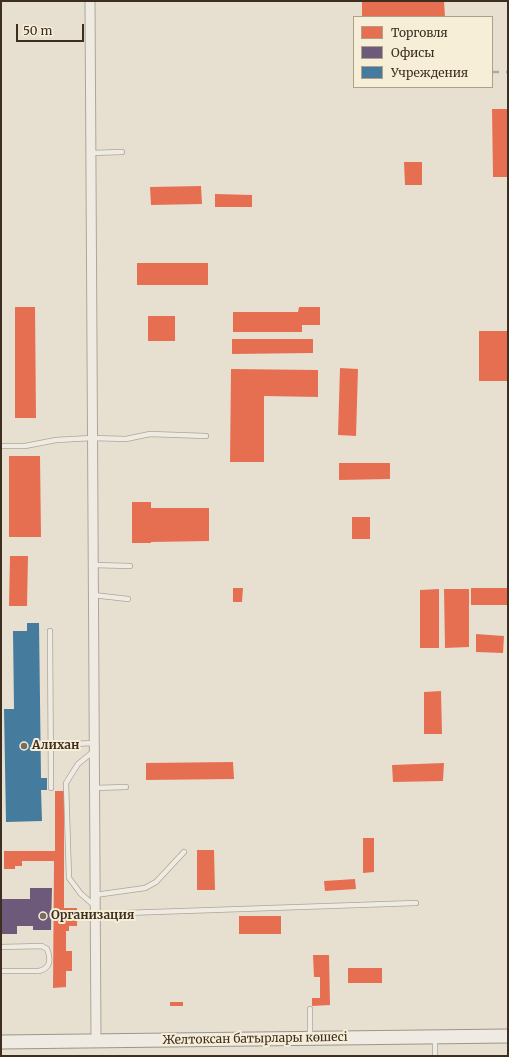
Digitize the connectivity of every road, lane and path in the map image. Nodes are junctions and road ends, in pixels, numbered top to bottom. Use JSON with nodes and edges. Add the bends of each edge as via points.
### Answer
{"nodes":[{"id":1,"x":90,"y":1,"type":"edge"},
{"id":2,"x":122,"y":152,"type":"dead end"},
{"id":3,"x":91,"y":153,"type":"junction"},
{"id":4,"x":206,"y":436,"type":"dead end"},
{"id":5,"x":92,"y":438,"type":"junction"},
{"id":6,"x":1,"y":446,"type":"edge"},
{"id":7,"x":93,"y":565,"type":"junction"},
{"id":8,"x":130,"y":566,"type":"dead end"},
{"id":9,"x":93,"y":595,"type":"junction"},
{"id":10,"x":128,"y":599,"type":"dead end"},
{"id":11,"x":50,"y":631,"type":"dead end"},
{"id":12,"x":51,"y":745,"type":"junction"},
{"id":13,"x":94,"y":747,"type":"junction"},
{"id":14,"x":126,"y":787,"type":"dead end"},
{"id":15,"x":51,"y":788,"type":"dead end"},
{"id":16,"x":94,"y":788,"type":"junction"},
{"id":17,"x":184,"y":852,"type":"dead end"},
{"id":18,"x":95,"y":895,"type":"junction"},
{"id":19,"x":416,"y":904,"type":"dead end"},
{"id":20,"x":95,"y":906,"type":"junction"},
{"id":21,"x":95,"y":915,"type":"junction"},
{"id":22,"x":1,"y":947,"type":"edge"},
{"id":23,"x":1,"y":971,"type":"edge"},
{"id":24,"x":310,"y":1009,"type":"dead end"},
{"id":25,"x":508,"y":1036,"type":"edge"},
{"id":26,"x":435,"y":1037,"type":"junction"},
{"id":27,"x":310,"y":1038,"type":"junction"},
{"id":28,"x":96,"y":1040,"type":"junction"},
{"id":29,"x":1,"y":1042,"type":"edge"},
{"id":30,"x":435,"y":1056,"type":"edge"}],
"edges":[{"from":1,"to":3,"type":"street"},
{"from":2,"to":3,"type":"lane"},
{"from":3,"to":5,"type":"street"},
{"from":4,"to":5,"type":"lane","via":[[150,434],[126,439]]},
{"from":5,"to":6,"type":"lane","via":[[56,440],[25,446]]},
{"from":5,"to":7,"type":"street"},
{"from":7,"to":8,"type":"lane"},
{"from":7,"to":9,"type":"street"},
{"from":9,"to":10,"type":"lane"},
{"from":9,"to":13,"type":"street"},
{"from":11,"to":12,"type":"lane"},
{"from":12,"to":13,"type":"lane"},
{"from":12,"to":15,"type":"lane"},
{"from":13,"to":16,"type":"street"},
{"from":13,"to":20,"type":"lane","via":[[78,764],[66,783],[69,878],[81,894]]},
{"from":14,"to":16,"type":"lane"},
{"from":16,"to":18,"type":"street"},
{"from":17,"to":18,"type":"lane","via":[[156,882],[145,888]]},
{"from":18,"to":20,"type":"street"},
{"from":19,"to":21,"type":"lane"},
{"from":20,"to":21,"type":"street"},
{"from":21,"to":28,"type":"street"},
{"from":22,"to":23,"type":"lane","via":[[42,946],[47,949],[50,956],[45,970]]},
{"from":24,"to":27,"type":"lane"},
{"from":25,"to":26,"type":"street","name":"Желтоксан батырлары көшесі"},
{"from":26,"to":27,"type":"street","name":"Желтоксан батырлары көшесі"},
{"from":26,"to":30,"type":"lane"},
{"from":27,"to":28,"type":"street","name":"Желтоксан батырлары көшесі"},
{"from":28,"to":29,"type":"street","name":"Желтоксан батырлары көшесі"}]}
